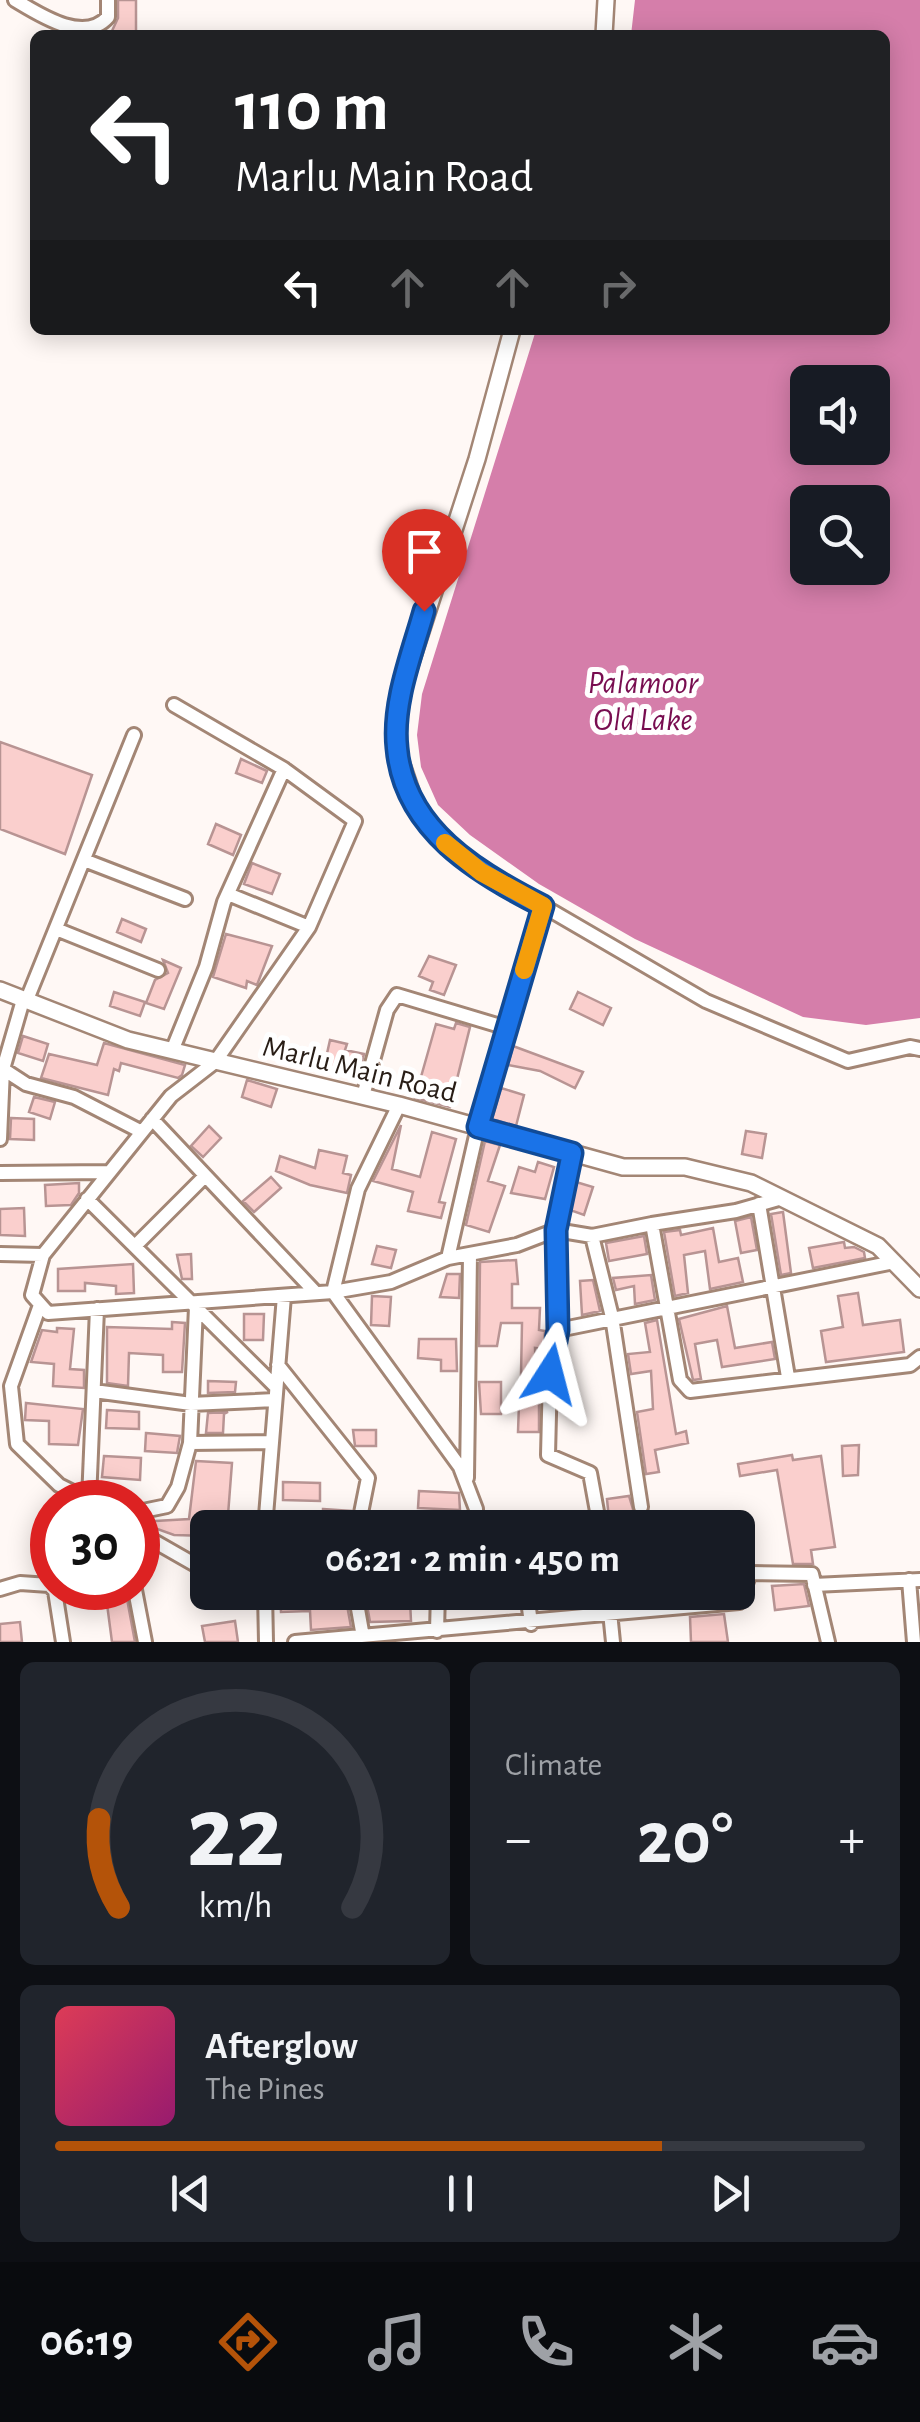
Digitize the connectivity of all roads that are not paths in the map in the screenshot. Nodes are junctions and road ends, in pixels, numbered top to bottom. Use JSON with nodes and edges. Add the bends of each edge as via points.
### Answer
{"nodes":[{"id":1,"x":15,"y":0,"type":"edge"},
{"id":2,"x":108,"y":0,"type":"edge"},
{"id":3,"x":606,"y":0,"type":"edge"},
{"id":4,"x":604,"y":30,"type":"edge"},
{"id":5,"x":511,"y":335,"type":"edge"},
{"id":6,"x":174,"y":705,"type":"dead end"},
{"id":7,"x":134,"y":735,"type":"dead end"},
{"id":8,"x":284,"y":770,"type":"junction"},
{"id":9,"x":84,"y":860,"type":"junction"},
{"id":10,"x":228,"y":894,"type":"junction"},
{"id":11,"x":185,"y":900,"type":"dead end"},
{"id":12,"x":543,"y":906,"type":"junction"},
{"id":13,"x":308,"y":927,"type":"junction"},
{"id":14,"x":56,"y":929,"type":"junction"},
{"id":15,"x":158,"y":970,"type":"dead end"},
{"id":16,"x":0,"y":990,"type":"edge"},
{"id":17,"x":25,"y":1001,"type":"junction"},
{"id":18,"x":507,"y":1028,"type":"junction"},
{"id":19,"x":920,"y":1049,"type":"edge"},
{"id":20,"x":172,"y":1051,"type":"junction"},
{"id":21,"x":215,"y":1062,"type":"junction"},
{"id":22,"x":2,"y":1069,"type":"junction"},
{"id":23,"x":363,"y":1096,"type":"junction"},
{"id":24,"x":399,"y":1105,"type":"junction"},
{"id":25,"x":152,"y":1119,"type":"junction"},
{"id":26,"x":478,"y":1127,"type":"junction"},
{"id":27,"x":142,"y":1132,"type":"junction"},
{"id":28,"x":0,"y":1139,"type":"edge"},
{"id":29,"x":572,"y":1153,"type":"junction"},
{"id":30,"x":109,"y":1172,"type":"junction"},
{"id":31,"x":0,"y":1173,"type":"edge"},
{"id":32,"x":205,"y":1176,"type":"junction"},
{"id":33,"x":782,"y":1198,"type":"junction"},
{"id":34,"x":88,"y":1199,"type":"junction"},
{"id":35,"x":759,"y":1204,"type":"junction"},
{"id":36,"x":652,"y":1224,"type":"junction"},
{"id":37,"x":556,"y":1230,"type":"junction"},
{"id":38,"x":592,"y":1236,"type":"junction"},
{"id":39,"x":135,"y":1246,"type":"junction"},
{"id":40,"x":0,"y":1254,"type":"edge"},
{"id":41,"x":44,"y":1254,"type":"junction"},
{"id":42,"x":470,"y":1256,"type":"junction"},
{"id":43,"x":448,"y":1258,"type":"junction"},
{"id":44,"x":894,"y":1262,"type":"junction"},
{"id":45,"x":770,"y":1286,"type":"junction"},
{"id":46,"x":920,"y":1289,"type":"edge"},
{"id":47,"x":332,"y":1292,"type":"junction"},
{"id":48,"x":316,"y":1293,"type":"junction"},
{"id":49,"x":284,"y":1296,"type":"junction"},
{"id":50,"x":193,"y":1304,"type":"junction"},
{"id":51,"x":40,"y":1305,"type":"junction"},
{"id":52,"x":668,"y":1305,"type":"junction"},
{"id":53,"x":97,"y":1309,"type":"junction"},
{"id":54,"x":612,"y":1317,"type":"junction"},
{"id":55,"x":558,"y":1330,"type":"junction"},
{"id":56,"x":920,"y":1357,"type":"edge"},
{"id":57,"x":278,"y":1364,"type":"junction"},
{"id":58,"x":788,"y":1378,"type":"junction"},
{"id":59,"x":94,"y":1391,"type":"junction"},
{"id":60,"x":276,"y":1394,"type":"junction"},
{"id":61,"x":191,"y":1404,"type":"junction"},
{"id":62,"x":272,"y":1442,"type":"junction"},
{"id":63,"x":190,"y":1443,"type":"junction"},
{"id":64,"x":55,"y":1480,"type":"edge"},
{"id":65,"x":92,"y":1480,"type":"edge"},
{"id":66,"x":467,"y":1487,"type":"junction"},
{"id":67,"x":160,"y":1507,"type":"edge"},
{"id":68,"x":642,"y":1507,"type":"dead end"},
{"id":69,"x":266,"y":1510,"type":"edge"},
{"id":70,"x":362,"y":1510,"type":"edge"},
{"id":71,"x":476,"y":1510,"type":"edge"},
{"id":72,"x":597,"y":1510,"type":"edge"},
{"id":73,"x":160,"y":1545,"type":"edge"},
{"id":74,"x":190,"y":1562,"type":"edge"},
{"id":75,"x":914,"y":1580,"type":"edge"},
{"id":76,"x":814,"y":1585,"type":"junction"},
{"id":77,"x":0,"y":1590,"type":"edge"},
{"id":78,"x":139,"y":1610,"type":"edge"},
{"id":79,"x":265,"y":1610,"type":"edge"},
{"id":80,"x":359,"y":1610,"type":"edge"},
{"id":81,"x":440,"y":1610,"type":"edge"},
{"id":82,"x":529,"y":1610,"type":"edge"},
{"id":83,"x":610,"y":1610,"type":"edge"},
{"id":84,"x":610,"y":1616,"type":"junction"},
{"id":85,"x":530,"y":1624,"type":"junction"},
{"id":86,"x":443,"y":1635,"type":"edge"},
{"id":87,"x":363,"y":1637,"type":"junction"},
{"id":88,"x":63,"y":1642,"type":"edge"},
{"id":89,"x":145,"y":1642,"type":"edge"},
{"id":90,"x":266,"y":1642,"type":"edge"},
{"id":91,"x":295,"y":1642,"type":"edge"},
{"id":92,"x":613,"y":1642,"type":"edge"},
{"id":93,"x":828,"y":1642,"type":"edge"},
{"id":94,"x":914,"y":1642,"type":"edge"}],
"edges":[{"from":1,"to":2,"type":"street","via":[[89,29],[108,17]]},
{"from":3,"to":4,"type":"street"},
{"from":5,"to":12,"type":"street","via":[[402,690],[396,747],[418,812],[443,841],[481,872]]},
{"from":6,"to":8,"type":"street"},
{"from":7,"to":9,"type":"street"},
{"from":8,"to":10,"type":"street"},
{"from":8,"to":13,"type":"street","via":[[355,821]]},
{"from":9,"to":11,"type":"street"},
{"from":9,"to":14,"type":"street"},
{"from":10,"to":13,"type":"street"},
{"from":10,"to":20,"type":"street"},
{"from":12,"to":18,"type":"street"},
{"from":12,"to":19,"type":"street","via":[[706,1000],[848,1061]]},
{"from":13,"to":21,"type":"street"},
{"from":14,"to":15,"type":"street"},
{"from":14,"to":17,"type":"street"},
{"from":16,"to":17,"type":"street","name":"Marlu Main Road"},
{"from":17,"to":20,"type":"street","name":"Marlu Main Road"},
{"from":17,"to":22,"type":"street"},
{"from":18,"to":23,"type":"street","via":[[397,996],[386,1010]]},
{"from":18,"to":26,"type":"street"},
{"from":20,"to":21,"type":"street","name":"Marlu Main Road"},
{"from":21,"to":23,"type":"street","name":"Marlu Main Road"},
{"from":21,"to":25,"type":"street"},
{"from":22,"to":27,"type":"street"},
{"from":22,"to":28,"type":"street"},
{"from":23,"to":24,"type":"street","name":"Marlu Main Road"},
{"from":24,"to":26,"type":"street","name":"Marlu Main Road"},
{"from":24,"to":47,"type":"street","via":[[358,1188]]},
{"from":25,"to":27,"type":"street"},
{"from":25,"to":32,"type":"street"},
{"from":26,"to":29,"type":"street","name":"Marlu Main Road"},
{"from":26,"to":43,"type":"street"},
{"from":27,"to":30,"type":"street"},
{"from":29,"to":33,"type":"street","name":"Marlu Main Road","via":[[623,1167],[685,1167]]},
{"from":29,"to":37,"type":"street"},
{"from":30,"to":31,"type":"street"},
{"from":30,"to":34,"type":"street"},
{"from":32,"to":39,"type":"street"},
{"from":32,"to":48,"type":"street"},
{"from":33,"to":35,"type":"street"},
{"from":33,"to":44,"type":"street","name":"Marlu Main Road","via":[[878,1246]]},
{"from":34,"to":39,"type":"street"},
{"from":34,"to":41,"type":"street"},
{"from":35,"to":36,"type":"street"},
{"from":35,"to":45,"type":"street"},
{"from":36,"to":38,"type":"street"},
{"from":36,"to":52,"type":"street"},
{"from":37,"to":38,"type":"street"},
{"from":37,"to":42,"type":"street"},
{"from":37,"to":55,"type":"street"},
{"from":38,"to":54,"type":"street"},
{"from":39,"to":50,"type":"street"},
{"from":40,"to":41,"type":"street"},
{"from":41,"to":51,"type":"street","via":[[32,1295]]},
{"from":42,"to":43,"type":"street"},
{"from":42,"to":66,"type":"street"},
{"from":43,"to":47,"type":"street","via":[[391,1282]]},
{"from":44,"to":45,"type":"street"},
{"from":44,"to":46,"type":"street","name":"Marlu Main Road"},
{"from":45,"to":52,"type":"street"},
{"from":45,"to":58,"type":"street"},
{"from":47,"to":48,"type":"street"},
{"from":47,"to":66,"type":"street","via":[[460,1467]]},
{"from":48,"to":49,"type":"street"},
{"from":49,"to":50,"type":"street"},
{"from":49,"to":57,"type":"street"},
{"from":50,"to":53,"type":"street"},
{"from":50,"to":60,"type":"street"},
{"from":50,"to":61,"type":"street"},
{"from":51,"to":53,"type":"street","via":[[48,1313]]},
{"from":51,"to":64,"type":"street","via":[[12,1386],[17,1444]]},
{"from":52,"to":54,"type":"street"},
{"from":52,"to":58,"type":"street","via":[[684,1388]]},
{"from":53,"to":59,"type":"street"},
{"from":54,"to":55,"type":"street"},
{"from":54,"to":68,"type":"street"},
{"from":55,"to":72,"type":"street","via":[[548,1456],[590,1473]]},
{"from":56,"to":58,"type":"street","via":[[910,1365]]},
{"from":57,"to":60,"type":"street"},
{"from":57,"to":70,"type":"street","via":[[368,1478]]},
{"from":59,"to":61,"type":"street"},
{"from":59,"to":65,"type":"street"},
{"from":60,"to":61,"type":"street"},
{"from":60,"to":62,"type":"street"},
{"from":61,"to":63,"type":"street"},
{"from":62,"to":63,"type":"street"},
{"from":62,"to":69,"type":"street"},
{"from":63,"to":67,"type":"street","via":[[178,1487]]},
{"from":66,"to":71,"type":"street"},
{"from":73,"to":74,"type":"street"},
{"from":75,"to":76,"type":"street"},
{"from":75,"to":94,"type":"street"},
{"from":76,"to":84,"type":"street","via":[[812,1574],[750,1573],[739,1602]]},
{"from":76,"to":93,"type":"street"},
{"from":77,"to":88,"type":"street","via":[[49,1584]]},
{"from":78,"to":89,"type":"street"},
{"from":79,"to":90,"type":"street"},
{"from":80,"to":87,"type":"street"},
{"from":81,"to":86,"type":"street"},
{"from":82,"to":85,"type":"street"},
{"from":83,"to":84,"type":"street"},
{"from":84,"to":85,"type":"street"},
{"from":84,"to":92,"type":"street"},
{"from":85,"to":86,"type":"street"},
{"from":86,"to":87,"type":"street"},
{"from":87,"to":91,"type":"street"}]}
